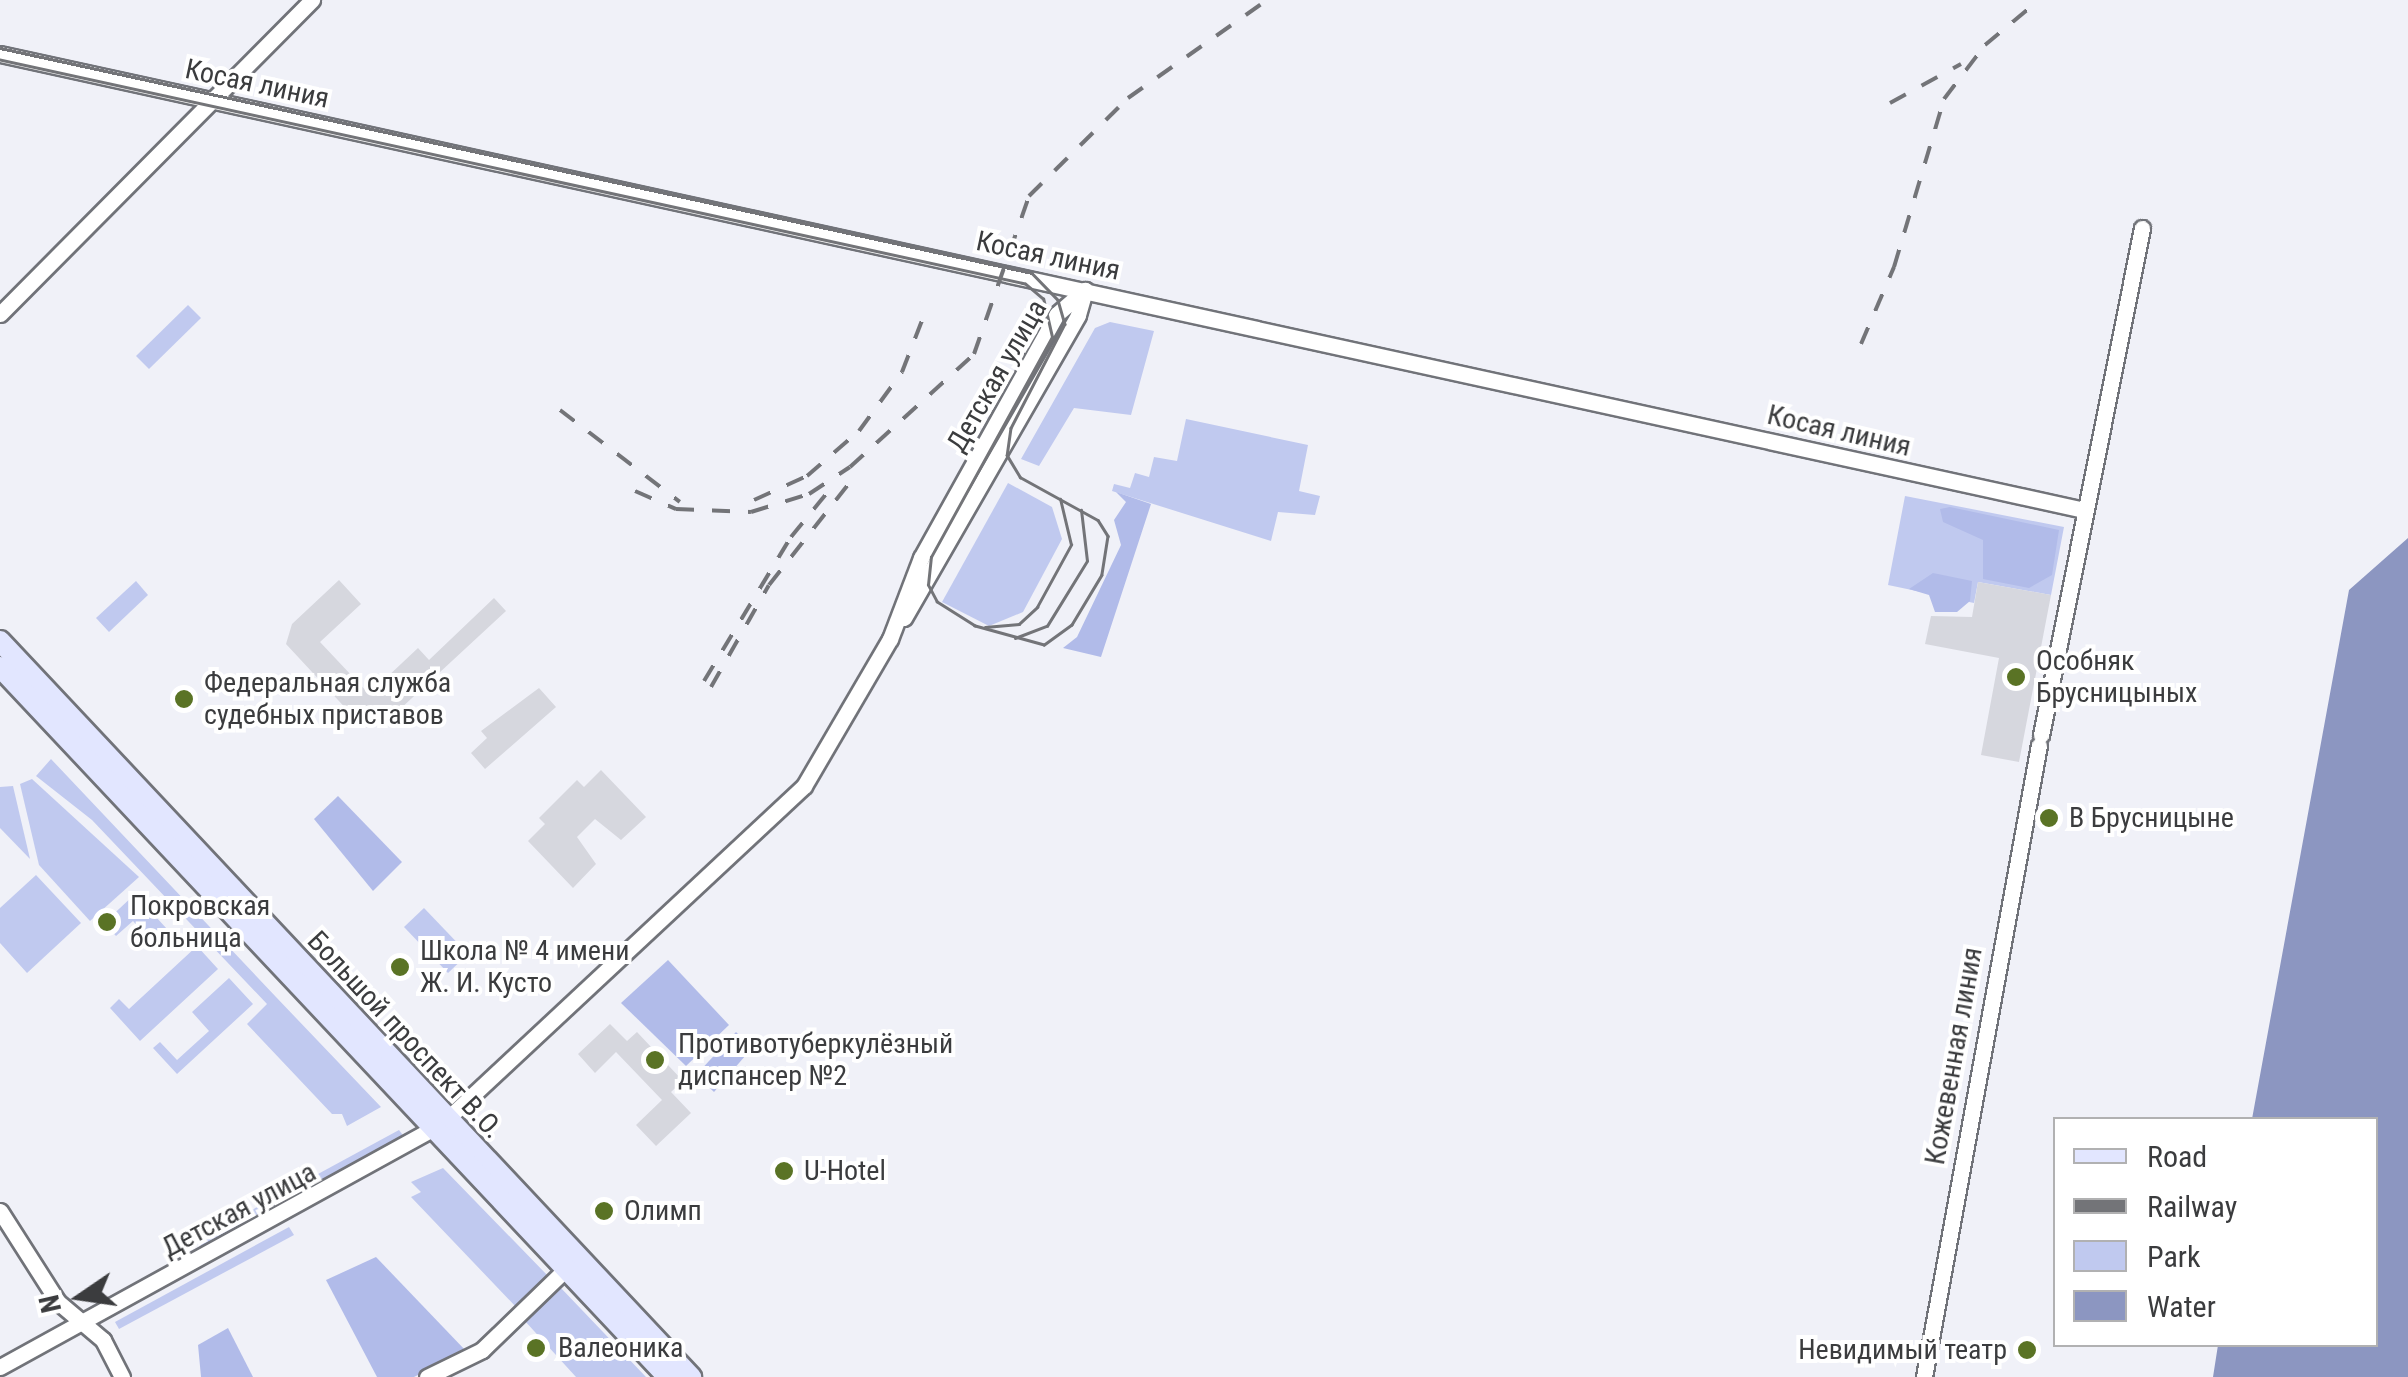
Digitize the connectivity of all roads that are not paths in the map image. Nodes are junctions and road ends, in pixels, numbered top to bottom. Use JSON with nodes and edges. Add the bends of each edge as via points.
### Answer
{"nodes":[{"id":1,"x":312,"y":0,"type":"edge"},
{"id":2,"x":0,"y":54,"type":"edge"},
{"id":3,"x":212,"y":100,"type":"junction"},
{"id":4,"x":2142,"y":228,"type":"dead end"},
{"id":5,"x":1085,"y":290,"type":"junction"},
{"id":6,"x":0,"y":314,"type":"edge"},
{"id":7,"x":2085,"y":510,"type":"junction"},
{"id":8,"x":0,"y":641,"type":"edge"},
{"id":9,"x":0,"y":667,"type":"edge"},
{"id":10,"x":442,"y":1123,"type":"junction"},
{"id":11,"x":0,"y":1211,"type":"edge"},
{"id":12,"x":566,"y":1270,"type":"junction"},
{"id":13,"x":82,"y":1322,"type":"junction"},
{"id":14,"x":0,"y":1367,"type":"edge"},
{"id":15,"x":122,"y":1377,"type":"edge"},
{"id":16,"x":427,"y":1377,"type":"edge"},
{"id":17,"x":668,"y":1377,"type":"edge"},
{"id":18,"x":691,"y":1377,"type":"edge"},
{"id":19,"x":1924,"y":1377,"type":"edge"}],
"edges":[{"from":1,"to":3,"type":"street"},
{"from":2,"to":3,"type":"street","name":"Косая линия"},
{"from":3,"to":5,"type":"street","name":"Косая линия"},
{"from":3,"to":6,"type":"street"},
{"from":4,"to":7,"type":"street","name":"Кожевенная линия"},
{"from":5,"to":7,"type":"street","name":"Косая линия"},
{"from":5,"to":10,"type":"street","name":"Детская улица","via":[[1057,314],[915,597],[828,750],[778,815]]},
{"from":7,"to":19,"type":"street","name":"Кожевенная линия"},
{"from":8,"to":10,"type":"main road","name":"Большой проспект В.О."},
{"from":9,"to":10,"type":"main road","name":"Большой проспект В.О."},
{"from":10,"to":12,"type":"main road","name":"Большой проспект В.О."},
{"from":10,"to":13,"type":"street","name":"Детская улица"},
{"from":10,"to":18,"type":"main road","name":"Большой проспект В.О."},
{"from":11,"to":13,"type":"street","via":[[58,1302]]},
{"from":12,"to":16,"type":"street","via":[[482,1350]]},
{"from":12,"to":17,"type":"main road","name":"Большой проспект В.О."},
{"from":13,"to":14,"type":"street","name":"Детская улица"},
{"from":13,"to":15,"type":"street","via":[[103,1340]]}]}
